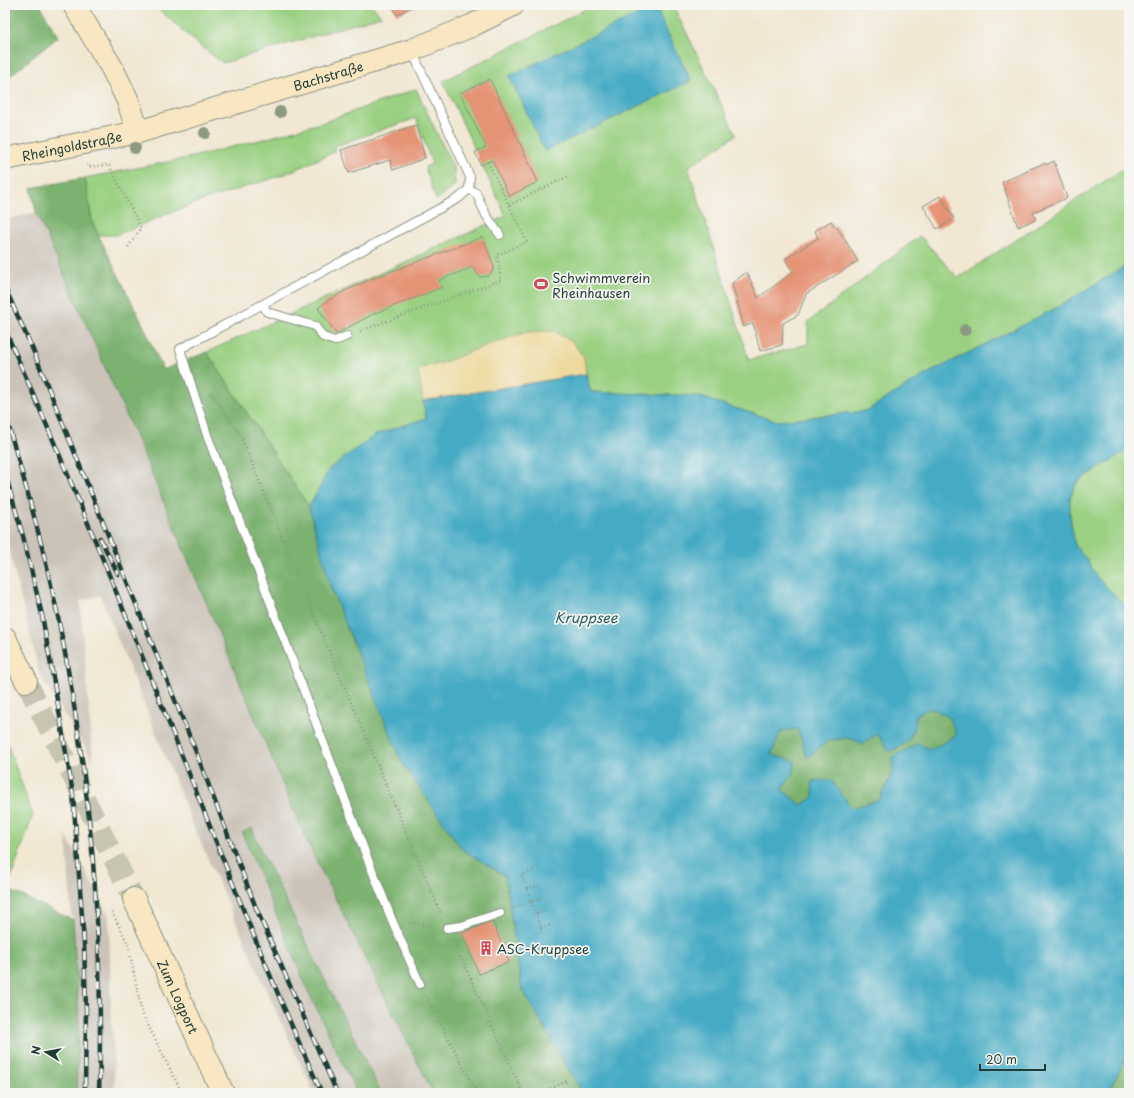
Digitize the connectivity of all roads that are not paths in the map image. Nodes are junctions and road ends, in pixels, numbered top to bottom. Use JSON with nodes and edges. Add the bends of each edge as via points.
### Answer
{"nodes":[{"id":1,"x":74,"y":5,"type":"edge"},
{"id":2,"x":513,"y":5,"type":"edge"},
{"id":3,"x":412,"y":50,"type":"junction"},
{"id":4,"x":138,"y":132,"type":"junction"},
{"id":5,"x":5,"y":159,"type":"edge"},
{"id":6,"x":469,"y":189,"type":"junction"},
{"id":7,"x":500,"y":235,"type":"dead end"},
{"id":8,"x":263,"y":305,"type":"junction"},
{"id":9,"x":347,"y":336,"type":"road end"},
{"id":10,"x":5,"y":638,"type":"edge"},
{"id":11,"x":26,"y":681,"type":"tunnel mouth"},
{"id":12,"x":134,"y":899,"type":"tunnel mouth"},
{"id":13,"x":500,"y":913,"type":"road end"},
{"id":14,"x":447,"y":928,"type":"road end"},
{"id":15,"x":420,"y":984,"type":"road end"},
{"id":16,"x":223,"y":1093,"type":"edge"}],
"edges":[{"from":1,"to":4,"type":"street","via":[[112,68],[128,101]]},
{"from":2,"to":3,"type":"street","name":"Bachstraße","via":[[471,26]]},
{"from":3,"to":4,"type":"street","name":"Bachstraße"},
{"from":3,"to":6,"type":"lane","via":[[470,177]]},
{"from":4,"to":5,"type":"street","name":"Rheingoldstraße"},
{"from":6,"to":7,"type":"lane","via":[[476,193],[486,215]]},
{"from":6,"to":8,"type":"lane","via":[[460,198]]},
{"from":8,"to":9,"type":"lane","via":[[266,312],[315,326],[323,337],[335,341]]},
{"from":8,"to":15,"type":"lane","via":[[180,349],[207,435],[392,920]]},
{"from":10,"to":11,"type":"street"},
{"from":12,"to":16,"type":"street","name":"Zum Logport"},
{"from":13,"to":14,"type":"lane","via":[[462,926]]}]}
